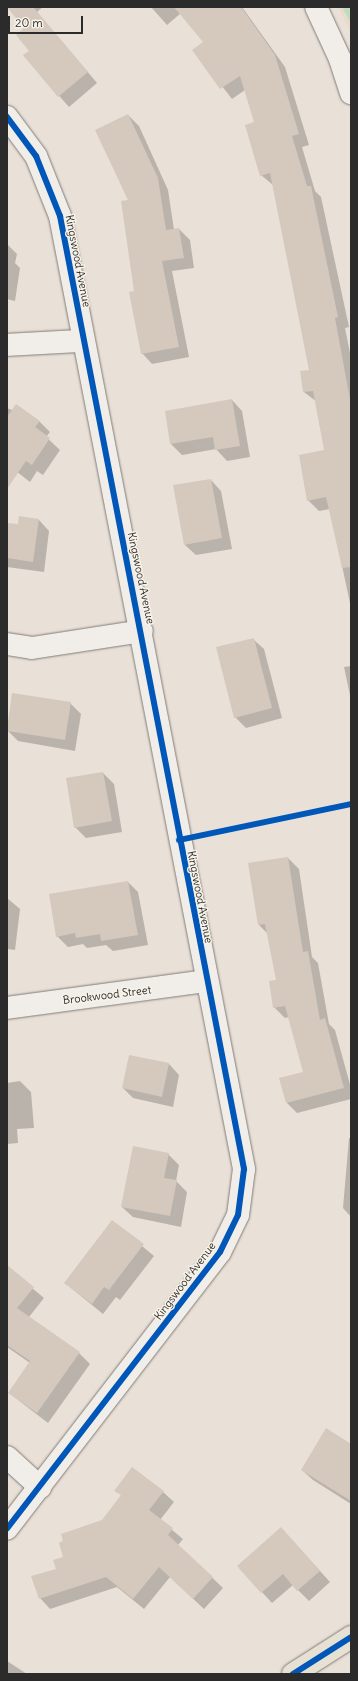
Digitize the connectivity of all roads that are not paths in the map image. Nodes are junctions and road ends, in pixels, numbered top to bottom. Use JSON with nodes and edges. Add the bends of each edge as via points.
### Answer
{"nodes":[{"id":1,"x":316,"y":7,"type":"edge"},
{"id":2,"x":351,"y":93,"type":"edge"},
{"id":3,"x":7,"y":117,"type":"edge"},
{"id":4,"x":82,"y":341,"type":"junction"},
{"id":5,"x":7,"y":345,"type":"edge"},
{"id":6,"x":142,"y":631,"type":"junction"},
{"id":7,"x":7,"y":644,"type":"edge"},
{"id":8,"x":207,"y":981,"type":"junction"},
{"id":9,"x":7,"y":1008,"type":"edge"},
{"id":10,"x":7,"y":1457,"type":"edge"},
{"id":11,"x":40,"y":1486,"type":"junction"},
{"id":12,"x":7,"y":1529,"type":"edge"},
{"id":13,"x":351,"y":1637,"type":"edge"},
{"id":14,"x":293,"y":1674,"type":"edge"}],
"edges":[{"from":1,"to":2,"type":"street","via":[[340,59]]},
{"from":3,"to":4,"type":"street","name":"Kingswood Avenue","via":[[36,156],[54,196]]},
{"from":4,"to":5,"type":"street"},
{"from":4,"to":6,"type":"street","name":"Kingswood Avenue"},
{"from":6,"to":7,"type":"street","name":"Kingswood Avenue","via":[[32,648]]},
{"from":6,"to":8,"type":"street","name":"Kingswood Avenue"},
{"from":8,"to":9,"type":"street","name":"Brookwood Street"},
{"from":8,"to":11,"type":"street","name":"Kingswood Avenue","via":[[244,1170],[238,1215],[220,1252]]},
{"from":10,"to":11,"type":"street"},
{"from":11,"to":12,"type":"street","name":"Kingswood Avenue"},
{"from":13,"to":14,"type":"main road"}]}
